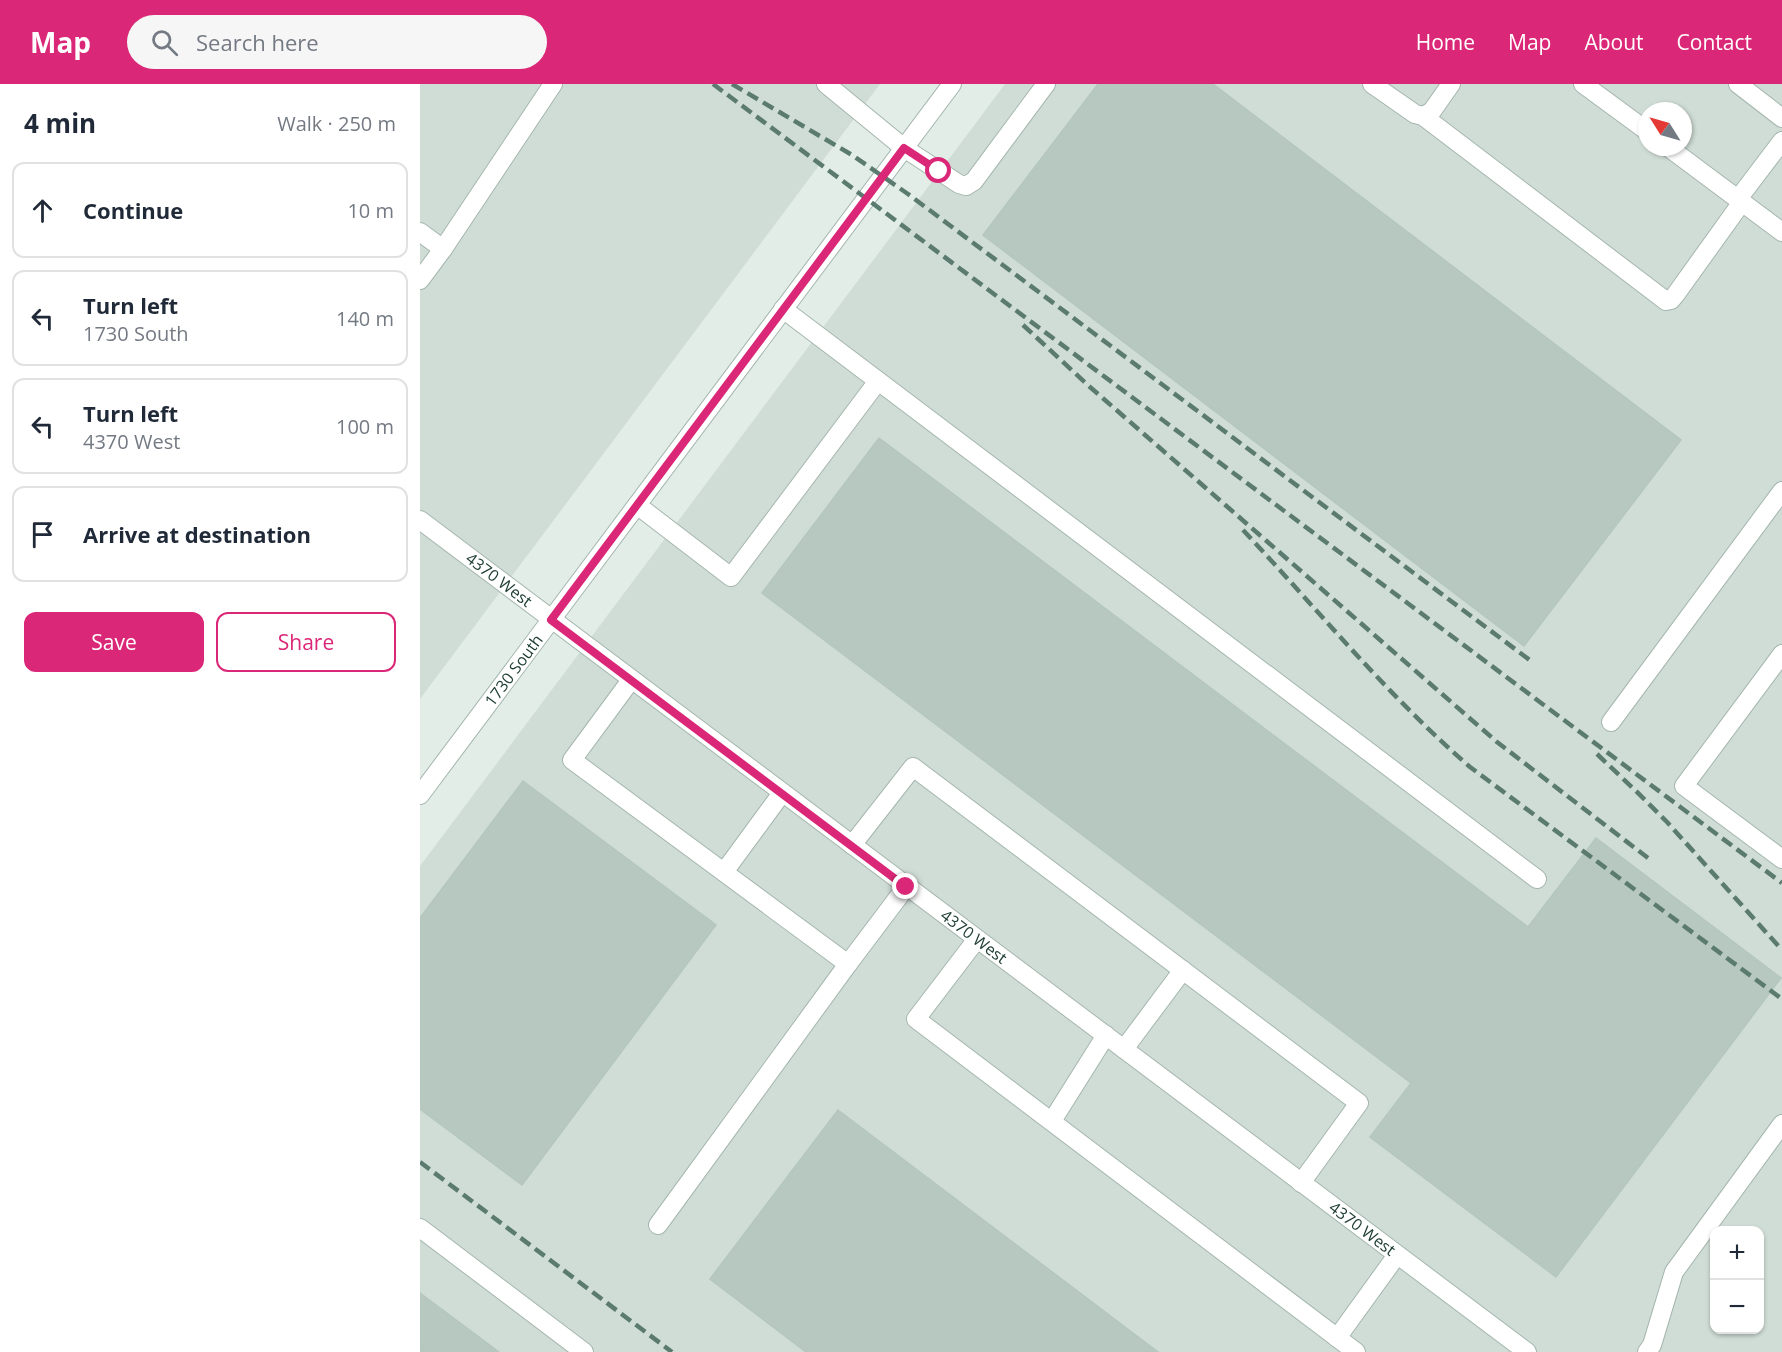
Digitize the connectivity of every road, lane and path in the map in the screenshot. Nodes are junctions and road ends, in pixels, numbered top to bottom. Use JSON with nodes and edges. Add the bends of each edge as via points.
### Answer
{"nodes":[{"id":1,"x":553,"y":84,"type":"edge"},
{"id":2,"x":826,"y":84,"type":"edge"},
{"id":3,"x":952,"y":84,"type":"edge"},
{"id":4,"x":1046,"y":84,"type":"edge"},
{"id":5,"x":1372,"y":84,"type":"edge"},
{"id":6,"x":1451,"y":84,"type":"edge"},
{"id":7,"x":1583,"y":84,"type":"edge"},
{"id":8,"x":1738,"y":84,"type":"edge"},
{"id":9,"x":1423,"y":116,"type":"junction"},
{"id":10,"x":1782,"y":118,"type":"edge"},
{"id":11,"x":1638,"y":124,"type":"edge"},
{"id":12,"x":1782,"y":141,"type":"edge"},
{"id":13,"x":904,"y":148,"type":"junction"},
{"id":14,"x":1680,"y":156,"type":"edge"},
{"id":15,"x":1740,"y":200,"type":"junction"},
{"id":16,"x":420,"y":232,"type":"edge"},
{"id":17,"x":1782,"y":232,"type":"edge"},
{"id":18,"x":443,"y":249,"type":"junction"},
{"id":19,"x":420,"y":280,"type":"edge"},
{"id":20,"x":783,"y":309,"type":"junction"},
{"id":21,"x":878,"y":381,"type":"junction"},
{"id":22,"x":1782,"y":490,"type":"edge"},
{"id":23,"x":637,"y":505,"type":"junction"},
{"id":24,"x":420,"y":520,"type":"edge"},
{"id":25,"x":551,"y":620,"type":"junction"},
{"id":26,"x":1782,"y":654,"type":"edge"},
{"id":27,"x":631,"y":680,"type":"junction"},
{"id":28,"x":1611,"y":723,"type":"dead end"},
{"id":29,"x":782,"y":793,"type":"junction"},
{"id":30,"x":420,"y":795,"type":"edge"},
{"id":31,"x":852,"y":845,"type":"junction"},
{"id":32,"x":1782,"y":859,"type":"edge"},
{"id":33,"x":724,"y":872,"type":"junction"},
{"id":34,"x":1537,"y":879,"type":"dead end"},
{"id":35,"x":906,"y":887,"type":"junction"},
{"id":36,"x":977,"y":939,"type":"junction"},
{"id":37,"x":848,"y":964,"type":"junction"},
{"id":38,"x":1183,"y":970,"type":"junction"},
{"id":39,"x":1106,"y":1035,"type":"junction"},
{"id":40,"x":1124,"y":1049,"type":"junction"},
{"id":41,"x":1052,"y":1121,"type":"junction"},
{"id":42,"x":1782,"y":1124,"type":"edge"},
{"id":43,"x":1301,"y":1183,"type":"junction"},
{"id":44,"x":658,"y":1225,"type":"dead end"},
{"id":45,"x":420,"y":1228,"type":"edge"},
{"id":46,"x":1397,"y":1255,"type":"junction"},
{"id":47,"x":1337,"y":1338,"type":"junction"},
{"id":48,"x":584,"y":1352,"type":"edge"},
{"id":49,"x":1356,"y":1352,"type":"edge"},
{"id":50,"x":1527,"y":1352,"type":"edge"},
{"id":51,"x":1647,"y":1352,"type":"edge"}],
"edges":[{"from":1,"to":18,"type":"street"},
{"from":2,"to":13,"type":"street"},
{"from":3,"to":13,"type":"street","name":"1730 South"},
{"from":4,"to":13,"type":"street","via":[[974,181],[966,186]]},
{"from":5,"to":9,"type":"street"},
{"from":6,"to":9,"type":"street","via":[[1432,111]]},
{"from":7,"to":11,"type":"street"},
{"from":8,"to":10,"type":"street"},
{"from":9,"to":15,"type":"street","via":[[1666,301],[1676,294]]},
{"from":12,"to":15,"type":"street"},
{"from":13,"to":20,"type":"street","name":"1730 South"},
{"from":14,"to":15,"type":"street"},
{"from":15,"to":17,"type":"street"},
{"from":16,"to":18,"type":"street"},
{"from":18,"to":19,"type":"street"},
{"from":20,"to":21,"type":"street"},
{"from":20,"to":23,"type":"street","name":"1730 South"},
{"from":21,"to":23,"type":"street","via":[[731,578]]},
{"from":21,"to":34,"type":"street"},
{"from":22,"to":28,"type":"street"},
{"from":23,"to":25,"type":"street","name":"1730 South"},
{"from":24,"to":25,"type":"street","name":"4370 West"},
{"from":25,"to":27,"type":"street","name":"4370 West"},
{"from":25,"to":30,"type":"street","name":"1730 South"},
{"from":26,"to":32,"type":"street","via":[[1684,786]]},
{"from":27,"to":29,"type":"street","name":"4370 West"},
{"from":27,"to":33,"type":"street","via":[[572,760]]},
{"from":29,"to":31,"type":"street","name":"4370 West"},
{"from":29,"to":33,"type":"street"},
{"from":31,"to":35,"type":"street","name":"4370 West"},
{"from":31,"to":38,"type":"street","via":[[913,767]]},
{"from":33,"to":37,"type":"street"},
{"from":35,"to":36,"type":"street","name":"4370 West"},
{"from":35,"to":37,"type":"street"},
{"from":36,"to":39,"type":"street","name":"4370 West"},
{"from":36,"to":41,"type":"street","via":[[916,1019]]},
{"from":37,"to":44,"type":"street"},
{"from":38,"to":40,"type":"street"},
{"from":38,"to":43,"type":"street","via":[[1359,1102]]},
{"from":39,"to":40,"type":"street","name":"4370 West"},
{"from":39,"to":41,"type":"street"},
{"from":40,"to":43,"type":"street","name":"4370 West"},
{"from":41,"to":47,"type":"street"},
{"from":42,"to":51,"type":"street","via":[[1674,1272]]},
{"from":43,"to":46,"type":"street","name":"4370 West"},
{"from":45,"to":48,"type":"street"},
{"from":46,"to":47,"type":"street"},
{"from":46,"to":50,"type":"street","name":"4370 West"},
{"from":47,"to":49,"type":"street"}]}
